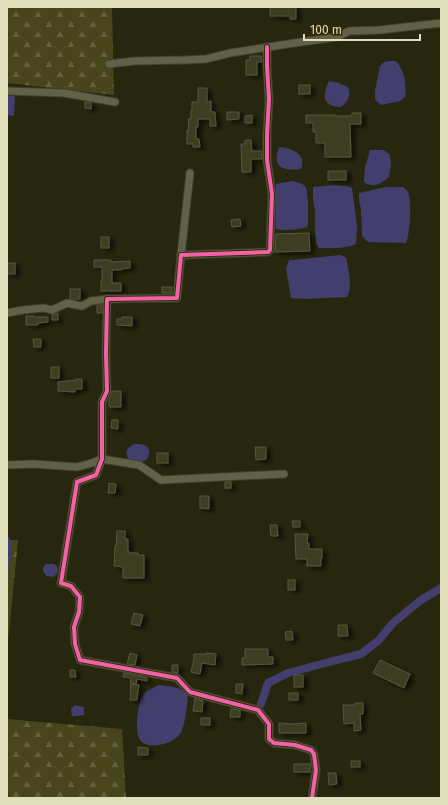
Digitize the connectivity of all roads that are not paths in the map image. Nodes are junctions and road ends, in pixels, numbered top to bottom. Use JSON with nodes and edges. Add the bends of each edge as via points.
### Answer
{"nodes":[{"id":1,"x":441,"y":23,"type":"edge"},
{"id":2,"x":267,"y":48,"type":"junction"},
{"id":3,"x":109,"y":64,"type":"dead end"},
{"id":4,"x":7,"y":91,"type":"edge"},
{"id":5,"x":115,"y":102,"type":"dead end"},
{"id":6,"x":190,"y":173,"type":"dead end"},
{"id":7,"x":181,"y":255,"type":"junction"},
{"id":8,"x":107,"y":299,"type":"junction"},
{"id":9,"x":7,"y":313,"type":"edge"},
{"id":10,"x":102,"y":459,"type":"junction"},
{"id":11,"x":7,"y":465,"type":"edge"},
{"id":12,"x":284,"y":474,"type":"dead end"},
{"id":13,"x":312,"y":798,"type":"edge"}],
"edges":[{"from":1,"to":2,"type":"street","via":[[349,31],[337,37]]},
{"from":2,"to":3,"type":"street","via":[[206,59]]},
{"from":2,"to":7,"type":"street","via":[[267,154],[272,194],[270,250]]},
{"from":4,"to":5,"type":"street","via":[[64,93]]},
{"from":6,"to":7,"type":"street"},
{"from":7,"to":8,"type":"street","via":[[177,298]]},
{"from":8,"to":9,"type":"street","via":[[91,301],[82,306],[67,303],[52,310],[44,308]]},
{"from":8,"to":10,"type":"street","via":[[107,391],[102,402]]},
{"from":10,"to":11,"type":"street","via":[[77,467]]},
{"from":10,"to":12,"type":"street","via":[[139,465],[161,480]]},
{"from":10,"to":13,"type":"street","via":[[96,475],[77,482],[61,583],[71,586],[80,597],[74,627],[75,644],[80,660],[177,678],[190,692],[258,710],[269,724],[269,739],[274,743],[295,744],[311,750],[314,754],[316,770]]}]}
